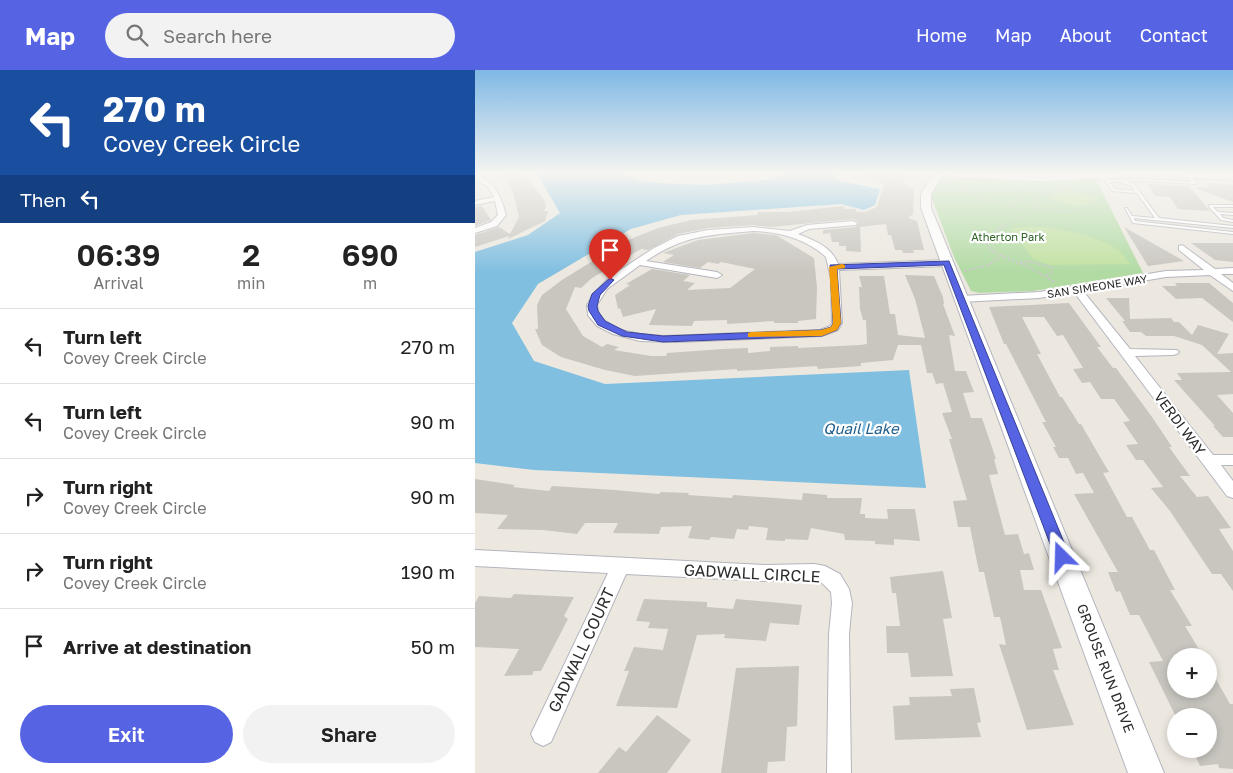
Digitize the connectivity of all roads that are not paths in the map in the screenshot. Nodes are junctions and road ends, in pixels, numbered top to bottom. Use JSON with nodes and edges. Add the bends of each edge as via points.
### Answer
{"nodes":[{"id":1,"x":499,"y":207,"type":"edge"},
{"id":2,"x":926,"y":207,"type":"edge"},
{"id":3,"x":1148,"y":207,"type":"edge"},
{"id":4,"x":1211,"y":207,"type":"edge"},
{"id":5,"x":1126,"y":208,"type":"dead end"},
{"id":6,"x":1216,"y":213,"type":"junction"},
{"id":7,"x":1233,"y":214,"type":"edge"},
{"id":8,"x":1131,"y":219,"type":"junction"},
{"id":9,"x":1157,"y":219,"type":"junction"},
{"id":10,"x":1233,"y":220,"type":"edge"},
{"id":11,"x":1171,"y":221,"type":"junction"},
{"id":12,"x":853,"y":223,"type":"dead end"},
{"id":13,"x":1174,"y":226,"type":"junction"},
{"id":14,"x":1230,"y":227,"type":"edge"},
{"id":15,"x":475,"y":232,"type":"edge"},
{"id":16,"x":1232,"y":233,"type":"edge"},
{"id":17,"x":791,"y":234,"type":"junction"},
{"id":18,"x":1182,"y":248,"type":"dead end"},
{"id":19,"x":638,"y":262,"type":"junction"},
{"id":20,"x":833,"y":267,"type":"junction"},
{"id":21,"x":948,"y":267,"type":"junction"},
{"id":22,"x":1233,"y":270,"type":"edge"},
{"id":23,"x":1211,"y":271,"type":"junction"},
{"id":24,"x":717,"y":275,"type":"dead end"},
{"id":25,"x":1233,"y":288,"type":"edge"},
{"id":26,"x":1077,"y":289,"type":"junction"},
{"id":27,"x":961,"y":299,"type":"junction"},
{"id":28,"x":1173,"y":352,"type":"dead end"},
{"id":29,"x":1127,"y":353,"type":"junction"},
{"id":30,"x":1209,"y":460,"type":"junction"},
{"id":31,"x":1233,"y":460,"type":"edge"},
{"id":32,"x":1233,"y":492,"type":"edge"},
{"id":33,"x":475,"y":558,"type":"edge"},
{"id":34,"x":620,"y":566,"type":"junction"},
{"id":35,"x":543,"y":734,"type":"dead end"},
{"id":36,"x":839,"y":773,"type":"edge"},
{"id":37,"x":1147,"y":773,"type":"edge"}],
"edges":[{"from":1,"to":15,"type":"street","via":[[501,217],[494,224]]},
{"from":2,"to":21,"type":"street","name":"GROUSE RUN DRIVE"},
{"from":3,"to":9,"type":"lane"},
{"from":4,"to":6,"type":"lane"},
{"from":5,"to":8,"type":"lane"},
{"from":6,"to":7,"type":"lane"},
{"from":6,"to":10,"type":"lane","via":[[1222,219]]},
{"from":8,"to":9,"type":"lane"},
{"from":8,"to":13,"type":"lane"},
{"from":9,"to":11,"type":"lane"},
{"from":11,"to":13,"type":"lane"},
{"from":11,"to":14,"type":"lane"},
{"from":12,"to":17,"type":"street","via":[[807,227]]},
{"from":13,"to":16,"type":"lane"},
{"from":14,"to":16,"type":"lane"},
{"from":17,"to":19,"type":"street","via":[[762,229],[695,235],[669,242]]},
{"from":17,"to":20,"type":"street","via":[[826,253]]},
{"from":18,"to":23,"type":"street"},
{"from":19,"to":20,"type":"street","via":[[601,289],[594,300],[593,311],[601,323],[616,331],[635,337],[663,339],[827,332],[837,323]]},
{"from":19,"to":24,"type":"street"},
{"from":20,"to":21,"type":"street"},
{"from":21,"to":27,"type":"street","name":"GROUSE RUN DRIVE"},
{"from":22,"to":23,"type":"street","name":"SAN SIMEONE WAY"},
{"from":23,"to":25,"type":"street"},
{"from":23,"to":26,"type":"street","name":"SAN SIMEONE WAY"},
{"from":26,"to":27,"type":"street","name":"SAN SIMEONE WAY","via":[[1019,297]]},
{"from":26,"to":29,"type":"street","name":"VERDI WAY"},
{"from":27,"to":37,"type":"street","name":"GROUSE RUN DRIVE"},
{"from":28,"to":29,"type":"street"},
{"from":29,"to":30,"type":"street","name":"VERDI WAY"},
{"from":30,"to":31,"type":"street"},
{"from":30,"to":32,"type":"street","name":"VERDI WAY"},
{"from":33,"to":34,"type":"street","name":"GADWALL CIRCLE"},
{"from":34,"to":35,"type":"street","name":"GADWALL COURT"},
{"from":34,"to":36,"type":"street","name":"GADWALL CIRCLE","via":[[814,572],[833,580],[840,590],[842,603]]}]}
